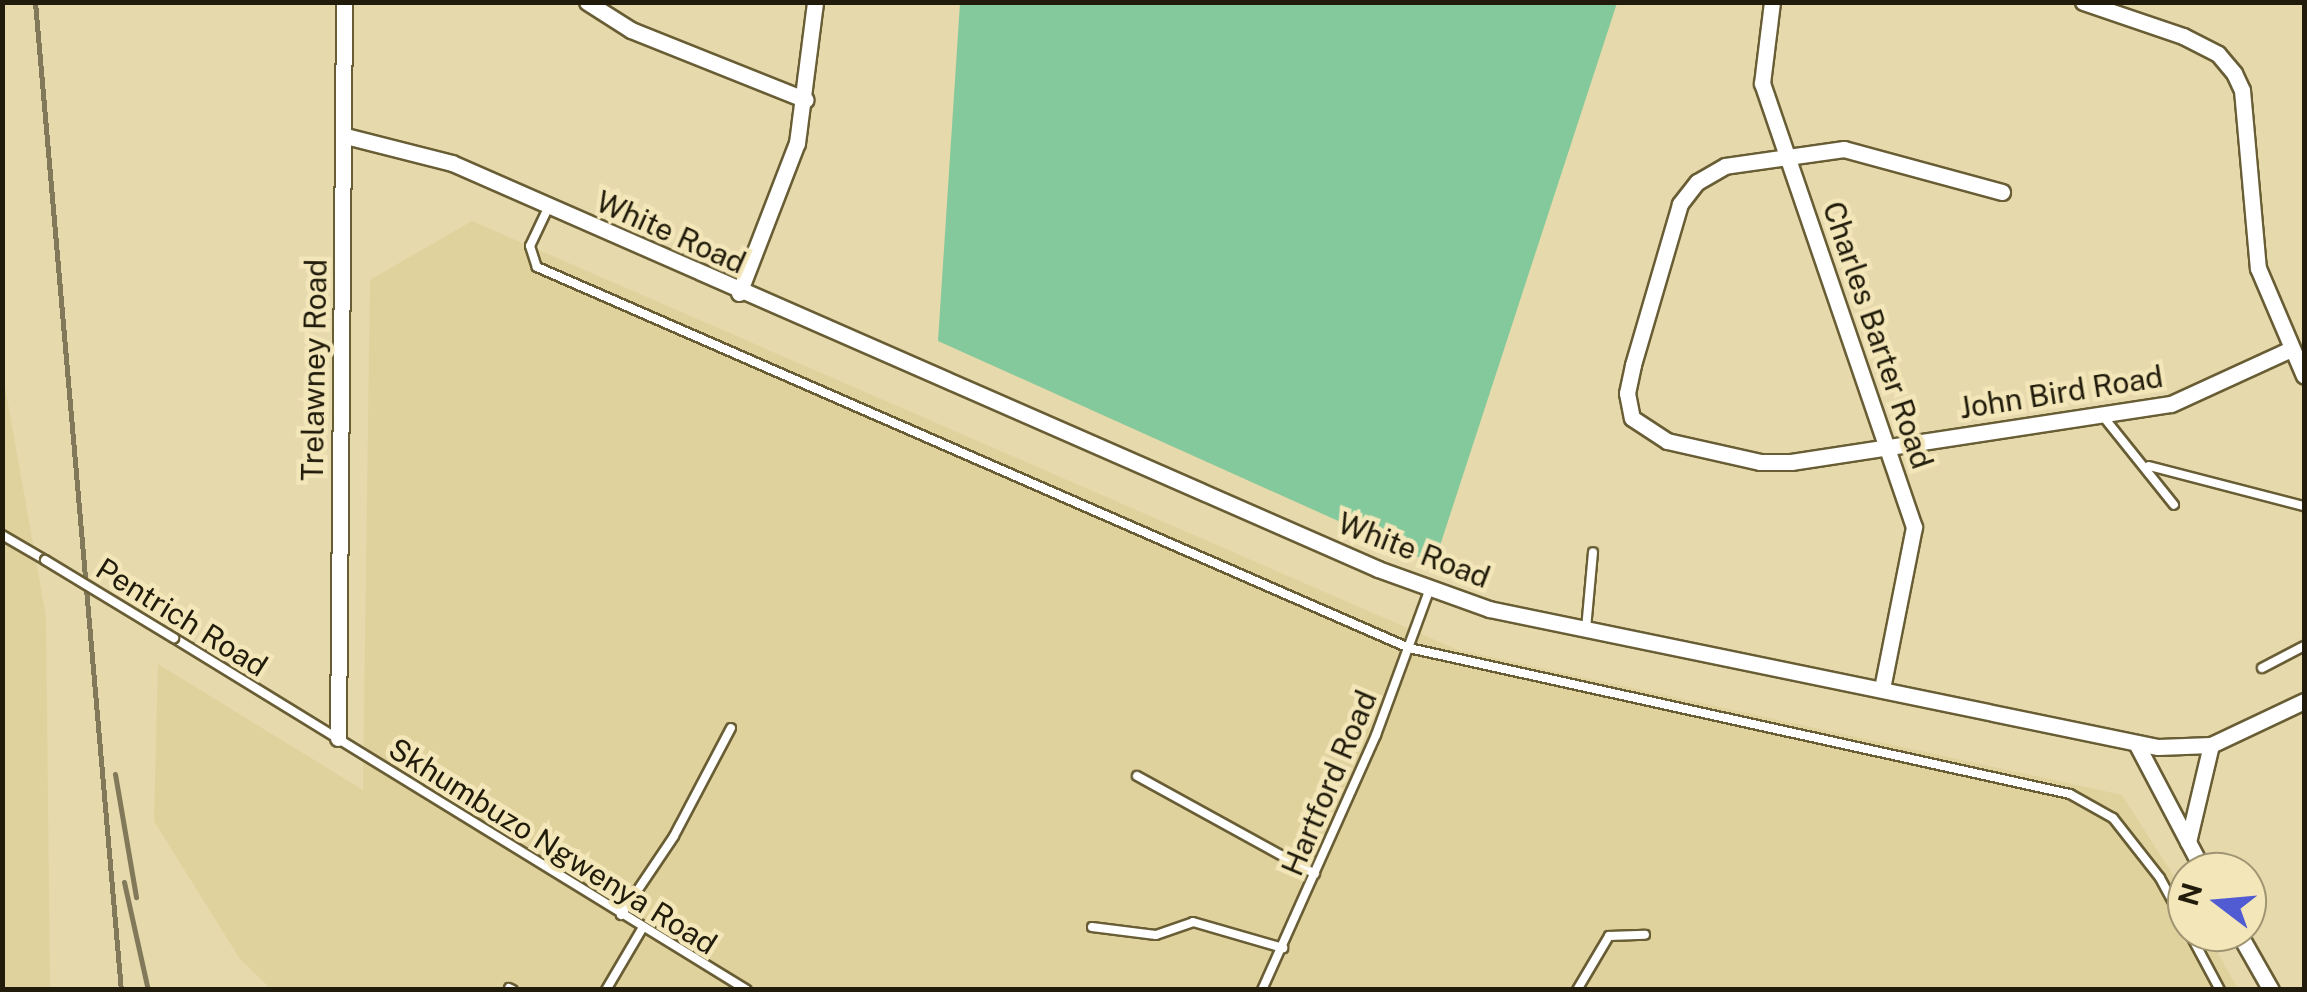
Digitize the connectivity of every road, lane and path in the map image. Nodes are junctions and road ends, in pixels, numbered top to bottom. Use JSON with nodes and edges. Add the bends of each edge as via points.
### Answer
{"nodes":[{"id":1,"x":344,"y":2,"type":"edge"},
{"id":2,"x":587,"y":2,"type":"edge"},
{"id":3,"x":816,"y":2,"type":"edge"},
{"id":4,"x":1772,"y":2,"type":"edge"},
{"id":5,"x":2083,"y":2,"type":"edge"},
{"id":6,"x":806,"y":100,"type":"junction"},
{"id":7,"x":346,"y":136,"type":"junction"},
{"id":8,"x":1788,"y":160,"type":"junction"},
{"id":9,"x":2002,"y":192,"type":"dead end"},
{"id":10,"x":550,"y":206,"type":"junction"},
{"id":11,"x":740,"y":293,"type":"junction"},
{"id":12,"x":2291,"y":350,"type":"junction"},
{"id":13,"x":2304,"y":376,"type":"edge"},
{"id":14,"x":2102,"y":415,"type":"junction"},
{"id":15,"x":1889,"y":448,"type":"junction"},
{"id":16,"x":2149,"y":466,"type":"junction"},
{"id":17,"x":2174,"y":504,"type":"dead end"},
{"id":18,"x":2304,"y":506,"type":"edge"},
{"id":19,"x":2,"y":535,"type":"edge"},
{"id":20,"x":1593,"y":552,"type":"dead end"},
{"id":21,"x":1429,"y":591,"type":"junction"},
{"id":22,"x":1586,"y":629,"type":"junction"},
{"id":23,"x":2304,"y":646,"type":"edge"},
{"id":24,"x":1408,"y":648,"type":"junction"},
{"id":25,"x":2262,"y":668,"type":"dead end"},
{"id":26,"x":1882,"y":688,"type":"junction"},
{"id":27,"x":2304,"y":701,"type":"edge"},
{"id":28,"x":731,"y":728,"type":"dead end"},
{"id":29,"x":338,"y":738,"type":"junction"},
{"id":30,"x":2136,"y":743,"type":"junction"},
{"id":31,"x":2212,"y":745,"type":"junction"},
{"id":32,"x":1138,"y":776,"type":"dead end"},
{"id":33,"x":2188,"y":842,"type":"junction"},
{"id":34,"x":2193,"y":852,"type":"edge"},
{"id":35,"x":1315,"y":874,"type":"junction"},
{"id":36,"x":2167,"y":891,"type":"edge"},
{"id":37,"x":621,"y":915,"type":"junction"},
{"id":38,"x":1092,"y":927,"type":"dead end"},
{"id":39,"x":642,"y":929,"type":"junction"},
{"id":40,"x":1645,"y":935,"type":"dead end"},
{"id":41,"x":1284,"y":948,"type":"junction"},
{"id":42,"x":2200,"y":952,"type":"edge"},
{"id":43,"x":2249,"y":952,"type":"edge"},
{"id":44,"x":606,"y":990,"type":"edge"},
{"id":45,"x":747,"y":990,"type":"edge"},
{"id":46,"x":1262,"y":990,"type":"edge"},
{"id":47,"x":1576,"y":990,"type":"edge"},
{"id":48,"x":2220,"y":990,"type":"edge"},
{"id":49,"x":2271,"y":990,"type":"edge"}],
"edges":[{"from":1,"to":7,"type":"street","name":"Trelawney Road"},
{"from":2,"to":6,"type":"street","via":[[632,30]]},
{"from":3,"to":6,"type":"street"},
{"from":4,"to":8,"type":"street","name":"Charles Barter Road","via":[[1762,83]]},
{"from":5,"to":12,"type":"street","via":[[2184,36],[2218,54],[2234,73],[2242,90],[2258,268]]},
{"from":6,"to":11,"type":"street"},
{"from":7,"to":10,"type":"street","name":"White Road","via":[[413,150]]},
{"from":7,"to":29,"type":"street","name":"Trelawney Road"},
{"from":8,"to":9,"type":"street","via":[[1856,151]]},
{"from":8,"to":15,"type":"street","name":"Charles Barter Road"},
{"from":8,"to":15,"type":"street","name":"John Bird Road","via":[[1726,166],[1698,182],[1680,204],[1626,406],[1646,432],[1667,442],[1760,462]]},
{"from":10,"to":11,"type":"street","name":"White Road"},
{"from":10,"to":24,"type":"lane","name":"White Road","via":[[530,246],[537,267]]},
{"from":11,"to":21,"type":"street","name":"White Road"},
{"from":12,"to":13,"type":"street"},
{"from":12,"to":14,"type":"street","name":"John Bird Road","via":[[2172,404]]},
{"from":14,"to":15,"type":"street","name":"John Bird Road"},
{"from":14,"to":16,"type":"lane"},
{"from":15,"to":26,"type":"street","name":"Charles Barter Road","via":[[1914,527]]},
{"from":16,"to":17,"type":"lane"},
{"from":16,"to":18,"type":"lane"},
{"from":19,"to":29,"type":"lane","name":"Pentrich Road","bridge":true},
{"from":20,"to":22,"type":"lane"},
{"from":21,"to":22,"type":"street","name":"White Road"},
{"from":21,"to":24,"type":"lane","name":"Hartford Road"},
{"from":22,"to":26,"type":"street","name":"White Road"},
{"from":23,"to":25,"type":"lane"},
{"from":24,"to":35,"type":"lane","name":"Hartford Road"},
{"from":24,"to":36,"type":"lane","name":"White Road","via":[[1993,774],[2090,803],[2113,818]]},
{"from":26,"to":30,"type":"street","name":"White Road"},
{"from":27,"to":31,"type":"street","name":"White Road"},
{"from":28,"to":37,"type":"lane","via":[[674,836]]},
{"from":29,"to":37,"type":"lane","name":"Skhumbuzo Ngwenya Road"},
{"from":30,"to":31,"type":"street","name":"White Road"},
{"from":30,"to":33,"type":"street"},
{"from":31,"to":33,"type":"street"},
{"from":32,"to":35,"type":"lane"},
{"from":33,"to":34,"type":"street"},
{"from":35,"to":41,"type":"lane","name":"Hartford Road"},
{"from":37,"to":39,"type":"lane","name":"Skhumbuzo Ngwenya Road"},
{"from":38,"to":41,"type":"lane","via":[[1156,935],[1193,922]]},
{"from":39,"to":44,"type":"lane"},
{"from":39,"to":45,"type":"lane","name":"Skhumbuzo Ngwenya Road"},
{"from":40,"to":47,"type":"lane","via":[[1610,936]]},
{"from":41,"to":46,"type":"lane","name":"Hartford Road"},
{"from":42,"to":48,"type":"lane"},
{"from":43,"to":49,"type":"street"}]}
